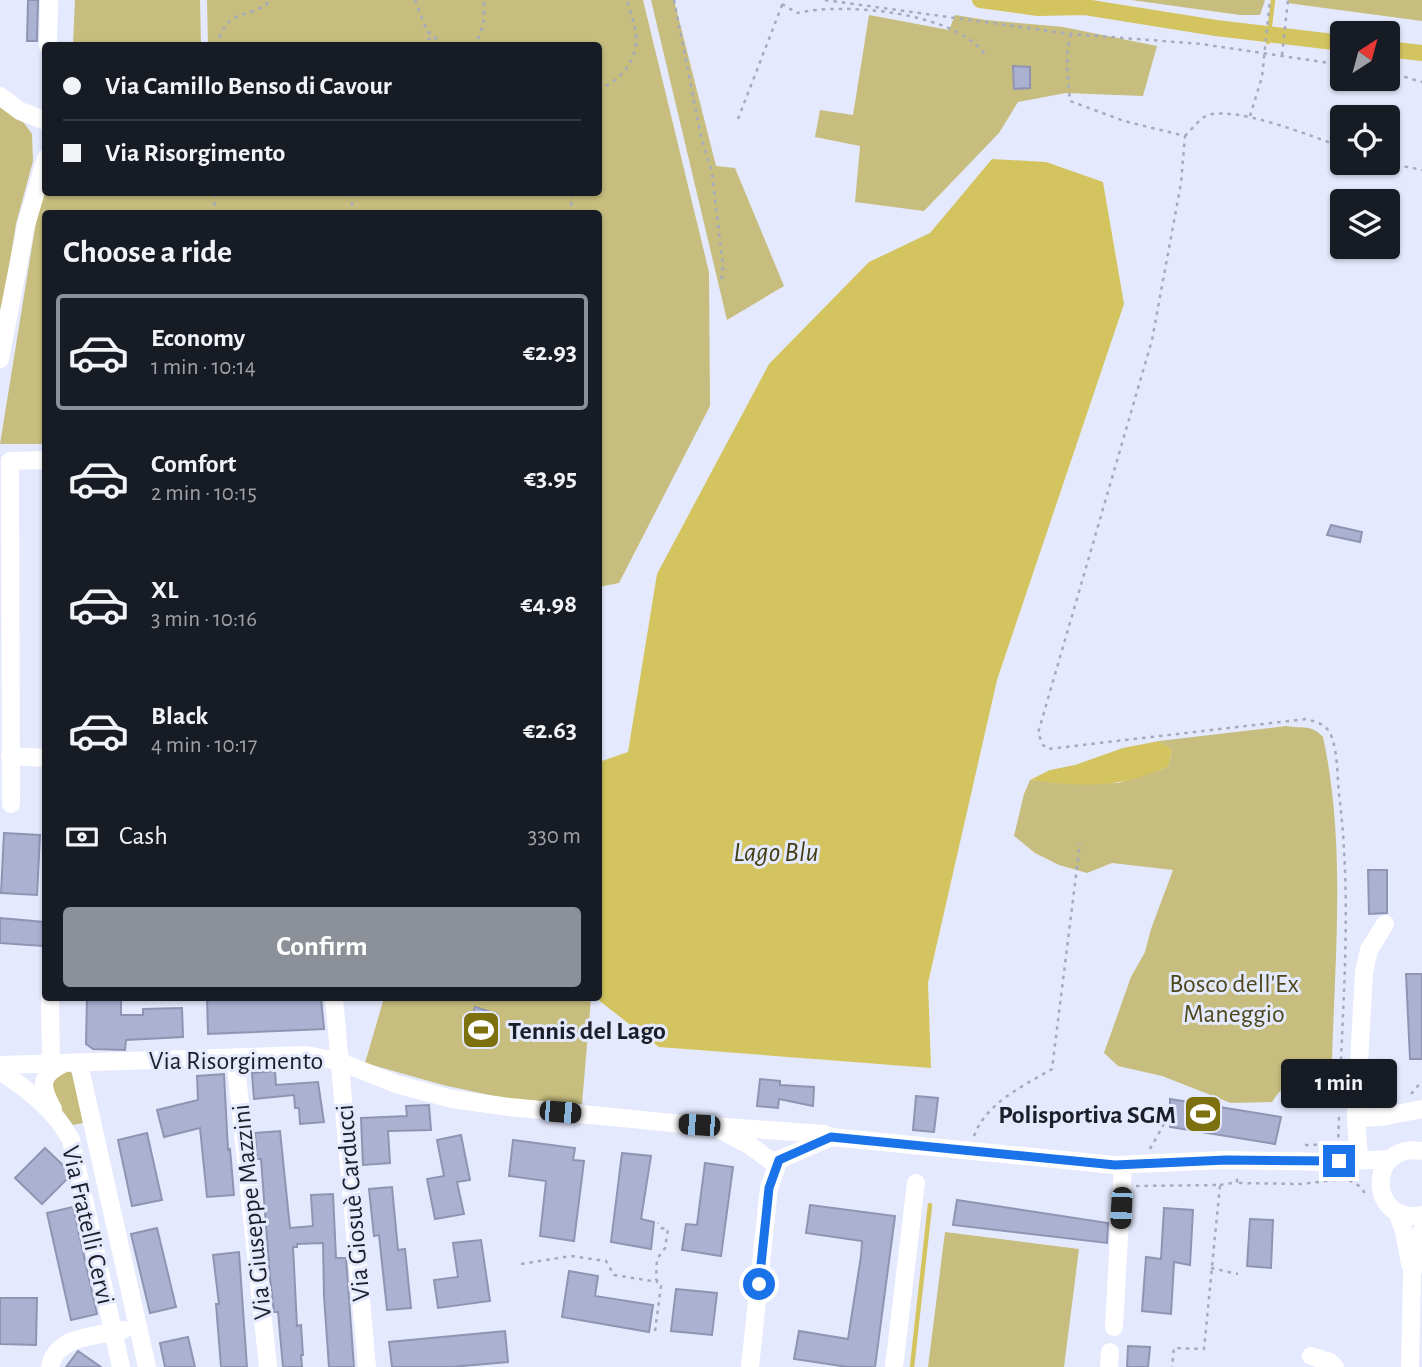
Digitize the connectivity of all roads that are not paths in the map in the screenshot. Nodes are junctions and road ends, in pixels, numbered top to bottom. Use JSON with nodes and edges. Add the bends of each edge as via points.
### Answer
{"nodes":[{"id":1,"x":49,"y":0,"type":"edge"},
{"id":2,"x":48,"y":42,"type":"edge"},
{"id":3,"x":0,"y":96,"type":"edge"},
{"id":4,"x":42,"y":119,"type":"edge"},
{"id":5,"x":42,"y":171,"type":"edge"},
{"id":6,"x":0,"y":359,"type":"edge"},
{"id":7,"x":5,"y":457,"type":"edge"},
{"id":8,"x":42,"y":460,"type":"edge"},
{"id":9,"x":5,"y":549,"type":"edge"},
{"id":10,"x":10,"y":756,"type":"junction"},
{"id":11,"x":42,"y":758,"type":"edge"},
{"id":12,"x":10,"y":804,"type":"dead end"},
{"id":13,"x":1385,"y":924,"type":"dead end"},
{"id":14,"x":51,"y":1001,"type":"edge"},
{"id":15,"x":334,"y":1001,"type":"edge"},
{"id":16,"x":235,"y":1056,"type":"junction"},
{"id":17,"x":338,"y":1060,"type":"junction"},
{"id":18,"x":65,"y":1064,"type":"junction"},
{"id":19,"x":0,"y":1065,"type":"edge"},
{"id":20,"x":0,"y":1071,"type":"edge"},
{"id":21,"x":1422,"y":1109,"type":"edge"},
{"id":22,"x":1348,"y":1117,"type":"junction"},
{"id":23,"x":58,"y":1120,"type":"junction"},
{"id":24,"x":715,"y":1126,"type":"junction"},
{"id":25,"x":774,"y":1130,"type":"junction"},
{"id":26,"x":94,"y":1137,"type":"junction"},
{"id":27,"x":831,"y":1137,"type":"junction"},
{"id":28,"x":71,"y":1140,"type":"junction"},
{"id":29,"x":1422,"y":1151,"type":"edge"},
{"id":30,"x":1339,"y":1153,"type":"junction"},
{"id":31,"x":772,"y":1157,"type":"junction"},
{"id":32,"x":1391,"y":1158,"type":"junction"},
{"id":33,"x":1359,"y":1159,"type":"junction"},
{"id":34,"x":1124,"y":1165,"type":"junction"},
{"id":35,"x":916,"y":1183,"type":"dead end"},
{"id":36,"x":1380,"y":1187,"type":"junction"},
{"id":37,"x":1397,"y":1212,"type":"junction"},
{"id":38,"x":1422,"y":1215,"type":"edge"},
{"id":39,"x":1422,"y":1231,"type":"edge"},
{"id":40,"x":1412,"y":1274,"type":"junction"},
{"id":41,"x":137,"y":1326,"type":"junction"},
{"id":42,"x":1114,"y":1327,"type":"dead end"},
{"id":43,"x":114,"y":1332,"type":"junction"},
{"id":44,"x":1311,"y":1356,"type":"dead end"},
{"id":45,"x":50,"y":1367,"type":"edge"},
{"id":46,"x":121,"y":1367,"type":"edge"},
{"id":47,"x":147,"y":1367,"type":"edge"},
{"id":48,"x":268,"y":1367,"type":"edge"},
{"id":49,"x":367,"y":1367,"type":"edge"},
{"id":50,"x":750,"y":1367,"type":"edge"},
{"id":51,"x":894,"y":1367,"type":"edge"},
{"id":52,"x":1335,"y":1367,"type":"edge"},
{"id":53,"x":1410,"y":1367,"type":"edge"}],
"edges":[{"from":1,"to":2,"type":"street"},
{"from":3,"to":4,"type":"street"},
{"from":5,"to":6,"type":"street","via":[[26,225]]},
{"from":7,"to":8,"type":"street"},
{"from":7,"to":9,"type":"street"},
{"from":9,"to":10,"type":"street"},
{"from":10,"to":11,"type":"street"},
{"from":10,"to":12,"type":"street"},
{"from":13,"to":22,"type":"street","via":[[1372,944],[1364,972]]},
{"from":14,"to":18,"type":"street","name":"Via Fratelli Cervi"},
{"from":15,"to":17,"type":"street","name":"Via Giosuè Carducci"},
{"from":16,"to":17,"type":"street","name":"Via Risorgimento","via":[[306,1055]]},
{"from":16,"to":18,"type":"street","name":"Via Risorgimento"},
{"from":16,"to":48,"type":"street","name":"Via Giuseppe Mazzini"},
{"from":17,"to":24,"type":"street","name":"Via Risorgimento","via":[[396,1084],[452,1099]]},
{"from":17,"to":49,"type":"street","name":"Via Giosuè Carducci"},
{"from":18,"to":19,"type":"street","name":"Via Risorgimento"},
{"from":18,"to":23,"type":"street","via":[[52,1069],[43,1084]]},
{"from":18,"to":26,"type":"street","name":"Via Fratelli Cervi"},
{"from":20,"to":23,"type":"street","name":"Via Fratelli Cervi"},
{"from":21,"to":22,"type":"street","via":[[1381,1117]]},
{"from":22,"to":33,"type":"street"},
{"from":23,"to":28,"type":"street","name":"Via Fratelli Cervi"},
{"from":24,"to":25,"type":"street","name":"Via Risorgimento"},
{"from":24,"to":31,"type":"street","name":"Via Risorgimento"},
{"from":25,"to":27,"type":"street","name":"Via Risorgimento"},
{"from":25,"to":31,"type":"street","via":[[759,1138]]},
{"from":25,"to":31,"type":"street","via":[[788,1140],[788,1151]]},
{"from":26,"to":28,"type":"street"},
{"from":26,"to":41,"type":"street","name":"Via Fratelli Cervi"},
{"from":27,"to":31,"type":"street","name":"Via Risorgimento"},
{"from":27,"to":34,"type":"street","name":"Via Risorgimento"},
{"from":28,"to":43,"type":"street","name":"Via Fratelli Cervi"},
{"from":29,"to":32,"type":"street","name":"Via Risorgimento"},
{"from":30,"to":33,"type":"street","name":"Via Risorgimento"},
{"from":30,"to":34,"type":"street","name":"Via Risorgimento"},
{"from":30,"to":36,"type":"street","name":"Via Risorgimento"},
{"from":31,"to":50,"type":"street"},
{"from":32,"to":33,"type":"street","name":"Via Risorgimento"},
{"from":32,"to":36,"type":"street","via":[[1382,1170]]},
{"from":34,"to":42,"type":"street"},
{"from":35,"to":51,"type":"street"},
{"from":36,"to":37,"type":"street","name":"Via Risorgimento","via":[[1385,1201]]},
{"from":37,"to":38,"type":"street"},
{"from":37,"to":40,"type":"street","name":"Via Risorgimento"},
{"from":39,"to":40,"type":"street"},
{"from":40,"to":53,"type":"street"},
{"from":41,"to":43,"type":"street"},
{"from":41,"to":47,"type":"street","name":"Via Fratelli Cervi"},
{"from":43,"to":45,"type":"street","via":[[66,1344],[54,1355]]},
{"from":43,"to":46,"type":"street","name":"Via Fratelli Cervi"},
{"from":44,"to":52,"type":"street"}]}
